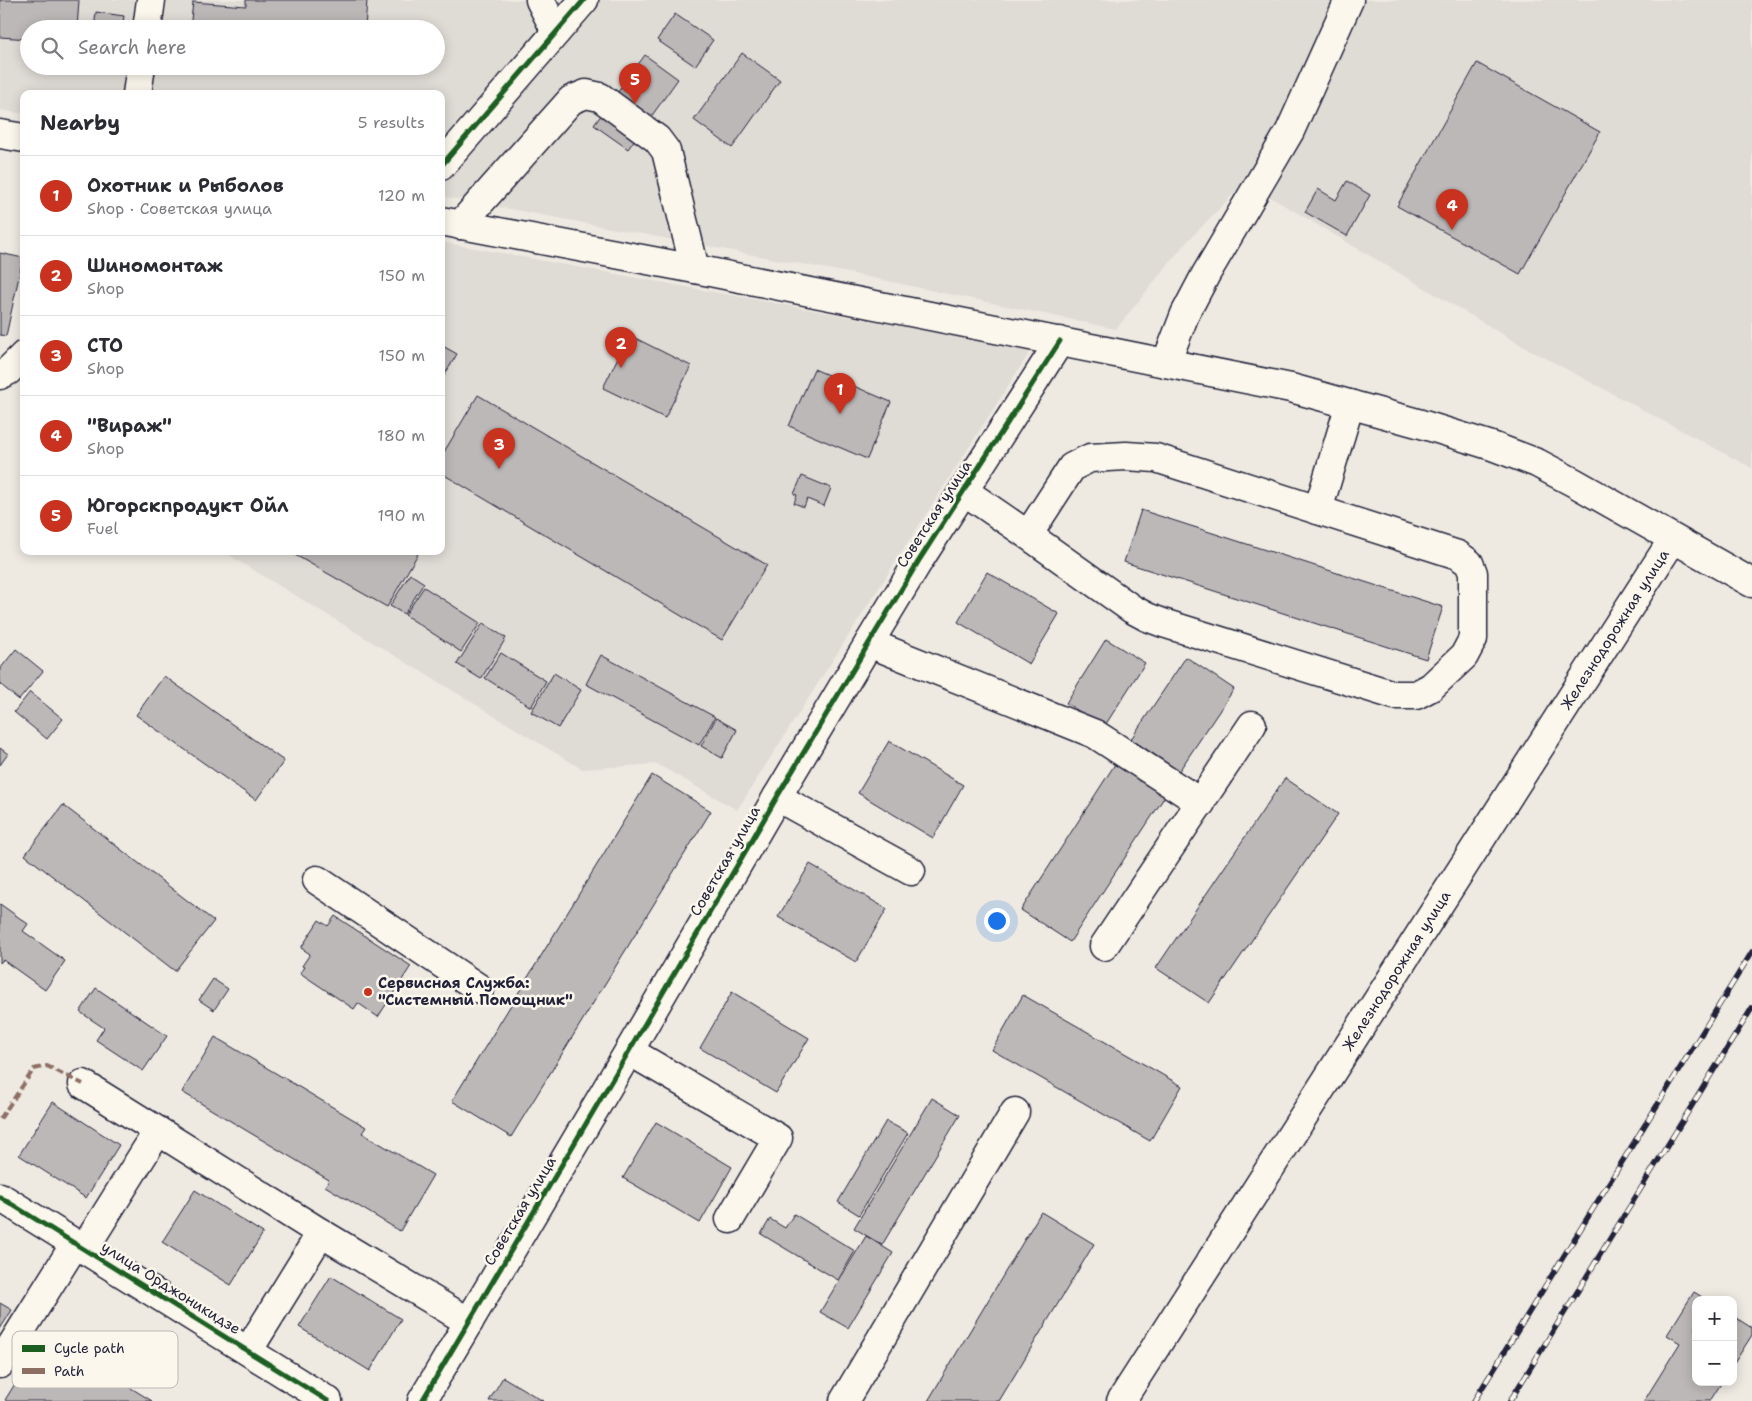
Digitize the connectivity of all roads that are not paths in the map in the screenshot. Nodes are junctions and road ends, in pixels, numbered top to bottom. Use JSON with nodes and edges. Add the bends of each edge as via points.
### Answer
{"nodes":[{"id":1,"x":151,"y":0,"type":"edge"},
{"id":2,"x":540,"y":0,"type":"edge"},
{"id":3,"x":584,"y":0,"type":"edge"},
{"id":4,"x":1349,"y":0,"type":"edge"},
{"id":5,"x":148,"y":20,"type":"edge"},
{"id":6,"x":556,"y":32,"type":"junction"},
{"id":7,"x":140,"y":75,"type":"edge"},
{"id":8,"x":138,"y":90,"type":"edge"},
{"id":9,"x":0,"y":134,"type":"edge"},
{"id":10,"x":20,"y":137,"type":"edge"},
{"id":11,"x":445,"y":161,"type":"edge"},
{"id":12,"x":451,"y":223,"type":"edge"},
{"id":13,"x":695,"y":268,"type":"junction"},
{"id":14,"x":1060,"y":341,"type":"junction"},
{"id":15,"x":20,"y":358,"type":"edge"},
{"id":16,"x":1166,"y":363,"type":"junction"},
{"id":17,"x":0,"y":375,"type":"edge"},
{"id":18,"x":1350,"y":404,"type":"junction"},
{"id":19,"x":964,"y":491,"type":"junction"},
{"id":20,"x":1318,"y":510,"type":"junction"},
{"id":21,"x":1028,"y":535,"type":"junction"},
{"id":22,"x":1673,"y":539,"type":"junction"},
{"id":23,"x":1752,"y":583,"type":"edge"},
{"id":24,"x":869,"y":643,"type":"junction"},
{"id":25,"x":1252,"y":725,"type":"dead end"},
{"id":26,"x":776,"y":797,"type":"junction"},
{"id":27,"x":1200,"y":803,"type":"junction"},
{"id":28,"x":911,"y":871,"type":"dead end"},
{"id":29,"x":317,"y":880,"type":"dead end"},
{"id":30,"x":1104,"y":946,"type":"dead end"},
{"id":31,"x":480,"y":989,"type":"dead end"},
{"id":32,"x":629,"y":1051,"type":"junction"},
{"id":33,"x":83,"y":1084,"type":"dead end"},
{"id":34,"x":1015,"y":1112,"type":"dead end"},
{"id":35,"x":158,"y":1131,"type":"junction"},
{"id":36,"x":0,"y":1197,"type":"edge"},
{"id":37,"x":730,"y":1219,"type":"dead end"},
{"id":38,"x":321,"y":1233,"type":"junction"},
{"id":39,"x":80,"y":1246,"type":"junction"},
{"id":40,"x":469,"y":1322,"type":"junction"},
{"id":41,"x":22,"y":1331,"type":"edge"},
{"id":42,"x":12,"y":1346,"type":"edge"},
{"id":43,"x":248,"y":1351,"type":"junction"},
{"id":44,"x":0,"y":1364,"type":"edge"},
{"id":45,"x":328,"y":1401,"type":"edge"},
{"id":46,"x":422,"y":1401,"type":"edge"},
{"id":47,"x":844,"y":1401,"type":"edge"},
{"id":48,"x":1121,"y":1401,"type":"edge"}],
"edges":[{"from":1,"to":5,"type":"main road"},
{"from":2,"to":6,"type":"main road"},
{"from":3,"to":6,"type":"main road"},
{"from":4,"to":16,"type":"main road","via":[[1290,131],[1206,274],[1185,314]]},
{"from":6,"to":11,"type":"main road"},
{"from":7,"to":8,"type":"main road"},
{"from":9,"to":10,"type":"main road"},
{"from":12,"to":13,"type":"main road"},
{"from":12,"to":13,"type":"main road","via":[[571,100],[586,94],[600,97],[657,139],[666,151]]},
{"from":13,"to":14,"type":"main road"},
{"from":14,"to":16,"type":"main road"},
{"from":14,"to":19,"type":"main road","name":"Советская улица"},
{"from":15,"to":17,"type":"main road"},
{"from":16,"to":18,"type":"main road","via":[[1291,388]]},
{"from":18,"to":20,"type":"main road"},
{"from":18,"to":22,"type":"main road","via":[[1475,440],[1537,463]]},
{"from":19,"to":21,"type":"main road"},
{"from":19,"to":24,"type":"main road","name":"Советская улица"},
{"from":20,"to":21,"type":"main road","via":[[1156,458],[1090,458],[1072,467]]},
{"from":20,"to":21,"type":"main road","via":[[1458,555],[1469,563],[1473,573],[1473,639],[1464,656],[1431,687],[1416,696],[1394,695],[1147,618]]},
{"from":22,"to":23,"type":"main road"},
{"from":22,"to":48,"type":"main road","name":"Железнодорожная улица"},
{"from":24,"to":26,"type":"main road","name":"Советская улица"},
{"from":24,"to":27,"type":"main road","via":[[1095,734]]},
{"from":25,"to":27,"type":"main road"},
{"from":26,"to":28,"type":"main road"},
{"from":26,"to":32,"type":"main road","name":"Советская улица"},
{"from":27,"to":30,"type":"main road"},
{"from":29,"to":31,"type":"main road"},
{"from":32,"to":37,"type":"main road","via":[[778,1138]]},
{"from":32,"to":40,"type":"main road","name":"Советская улица"},
{"from":33,"to":35,"type":"main road"},
{"from":34,"to":47,"type":"main road"},
{"from":35,"to":38,"type":"main road"},
{"from":35,"to":39,"type":"main road"},
{"from":36,"to":39,"type":"main road","name":"улица Орджоникидзе"},
{"from":38,"to":40,"type":"main road"},
{"from":38,"to":43,"type":"main road"},
{"from":39,"to":41,"type":"main road"},
{"from":39,"to":43,"type":"main road","name":"улица Орджоникидзе"},
{"from":40,"to":46,"type":"main road","name":"Советская улица"},
{"from":42,"to":44,"type":"main road"},
{"from":43,"to":45,"type":"main road","name":"улица Орджоникидзе"}]}
